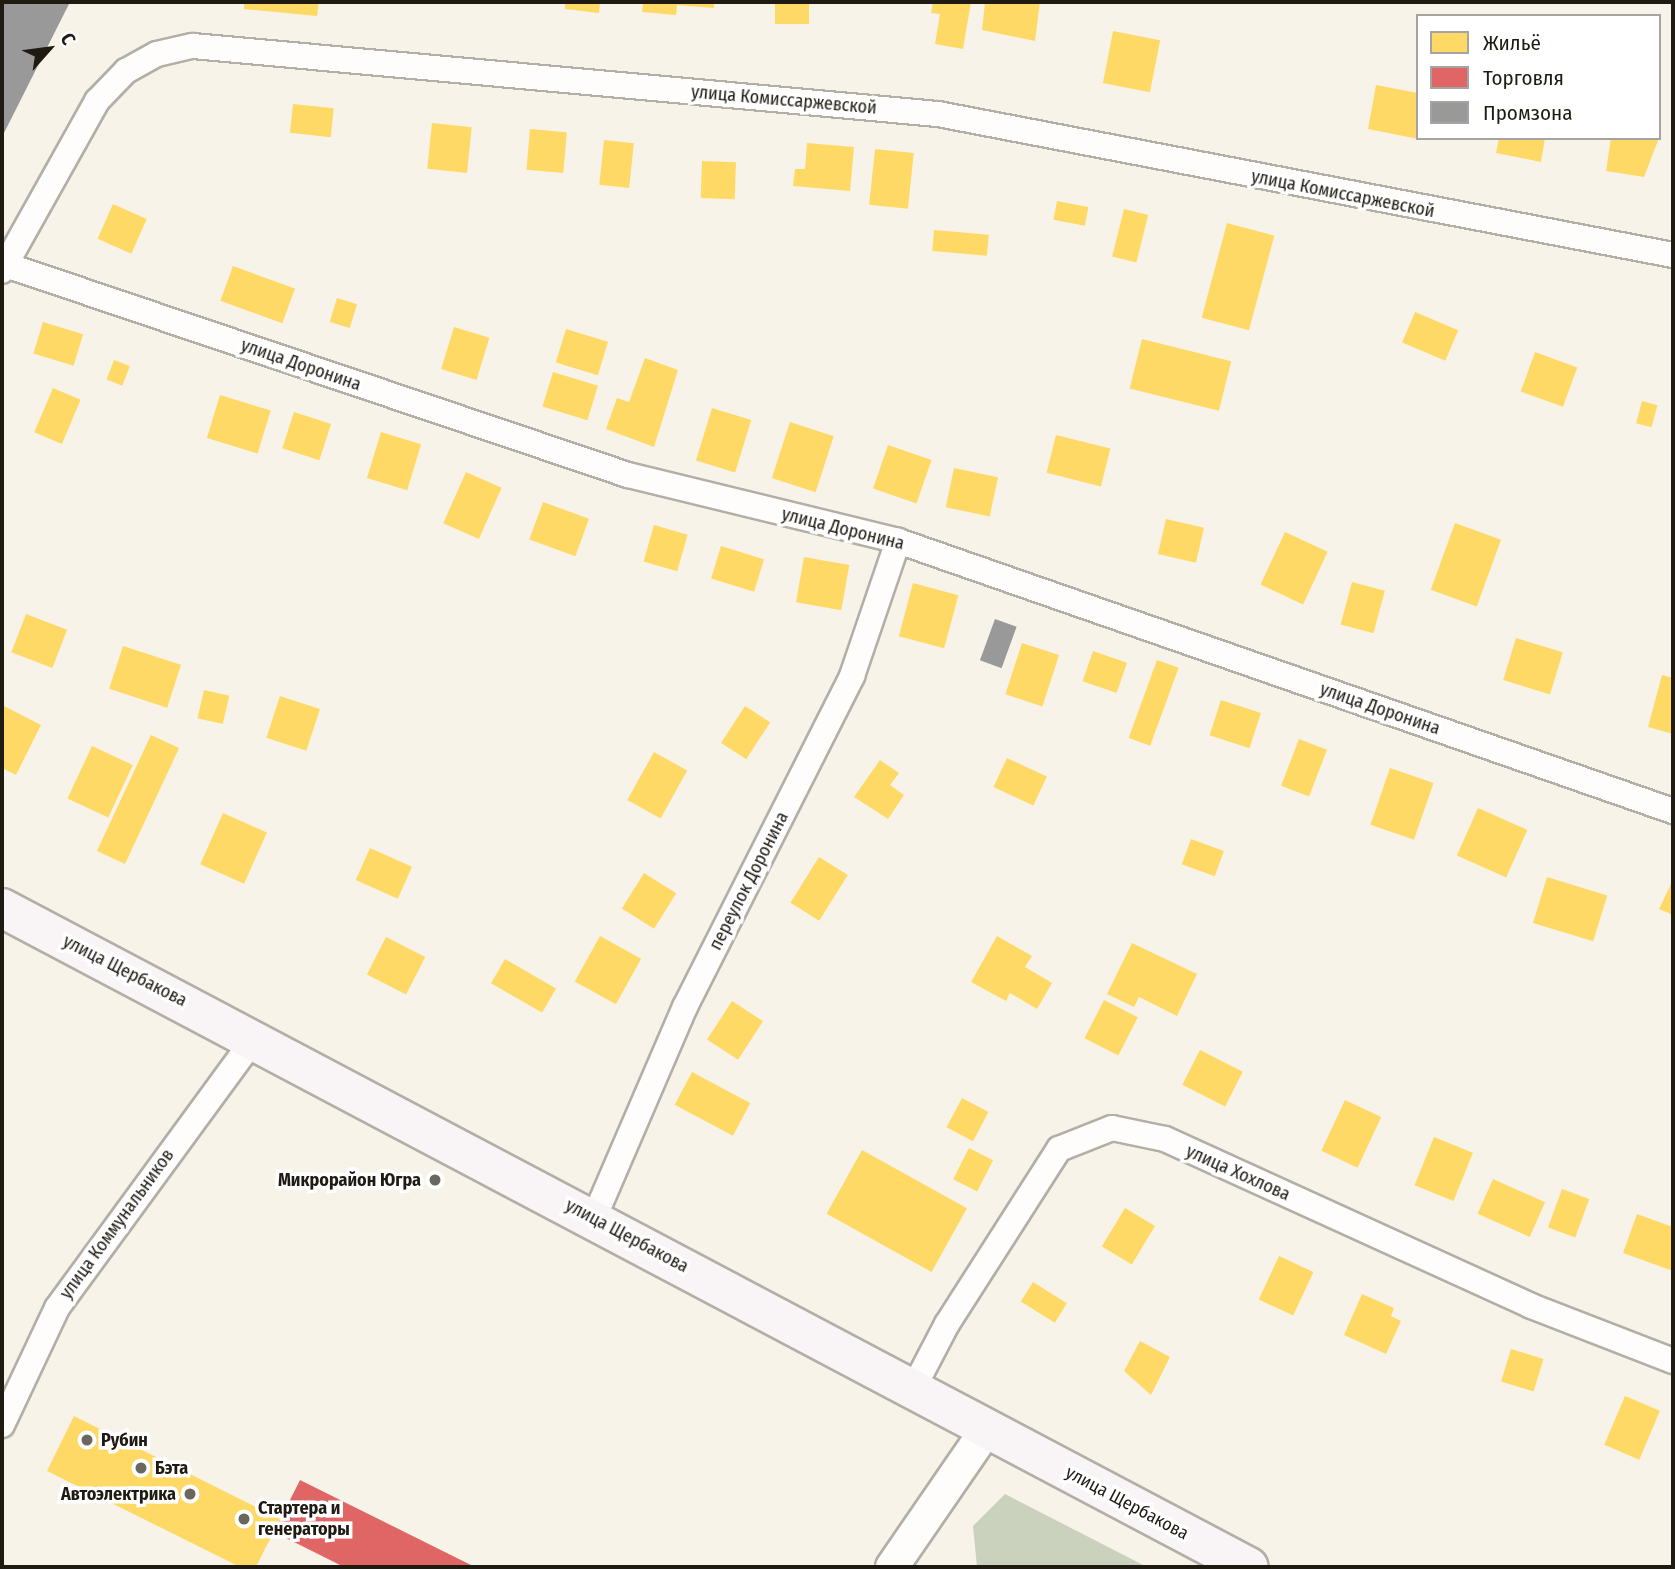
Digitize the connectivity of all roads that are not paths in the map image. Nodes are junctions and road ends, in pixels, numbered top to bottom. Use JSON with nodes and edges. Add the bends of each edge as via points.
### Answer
{"nodes":[{"id":1,"x":1673,"y":255,"type":"edge"},
{"id":2,"x":4,"y":268,"type":"edge"},
{"id":3,"x":898,"y":541,"type":"junction"},
{"id":4,"x":1673,"y":811,"type":"edge"},
{"id":5,"x":2,"y":908,"type":"edge"},
{"id":6,"x":255,"y":1037,"type":"junction"},
{"id":7,"x":594,"y":1218,"type":"junction"},
{"id":8,"x":1673,"y":1361,"type":"edge"},
{"id":9,"x":913,"y":1390,"type":"junction"},
{"id":10,"x":2,"y":1425,"type":"edge"},
{"id":11,"x":986,"y":1430,"type":"junction"},
{"id":12,"x":892,"y":1567,"type":"edge"},
{"id":13,"x":1250,"y":1567,"type":"edge"}],
"edges":[{"from":1,"to":2,"type":"street","name":"улица Комиссаржевской","via":[[938,114],[192,46],[157,54],[126,71],[97,101]]},
{"from":2,"to":3,"type":"street","name":"улица Доронина","via":[[628,475]]},
{"from":3,"to":4,"type":"street","name":"улица Доронина"},
{"from":3,"to":7,"type":"street","name":"переулок Доронина","via":[[852,676],[685,1007]]},
{"from":5,"to":6,"type":"main road","name":"улица Щербакова"},
{"from":6,"to":7,"type":"main road","name":"улица Щербакова"},
{"from":6,"to":10,"type":"street","name":"улица Коммунальников","via":[[57,1308]]},
{"from":7,"to":9,"type":"main road","name":"улица Щербакова"},
{"from":8,"to":9,"type":"street","name":"улица Хохлова","via":[[1531,1306],[1165,1139],[1112,1128],[1059,1149],[947,1324]]},
{"from":9,"to":11,"type":"main road","name":"улица Щербакова"},
{"from":11,"to":12,"type":"street"},
{"from":11,"to":13,"type":"main road","name":"улица Щербакова"}]}
